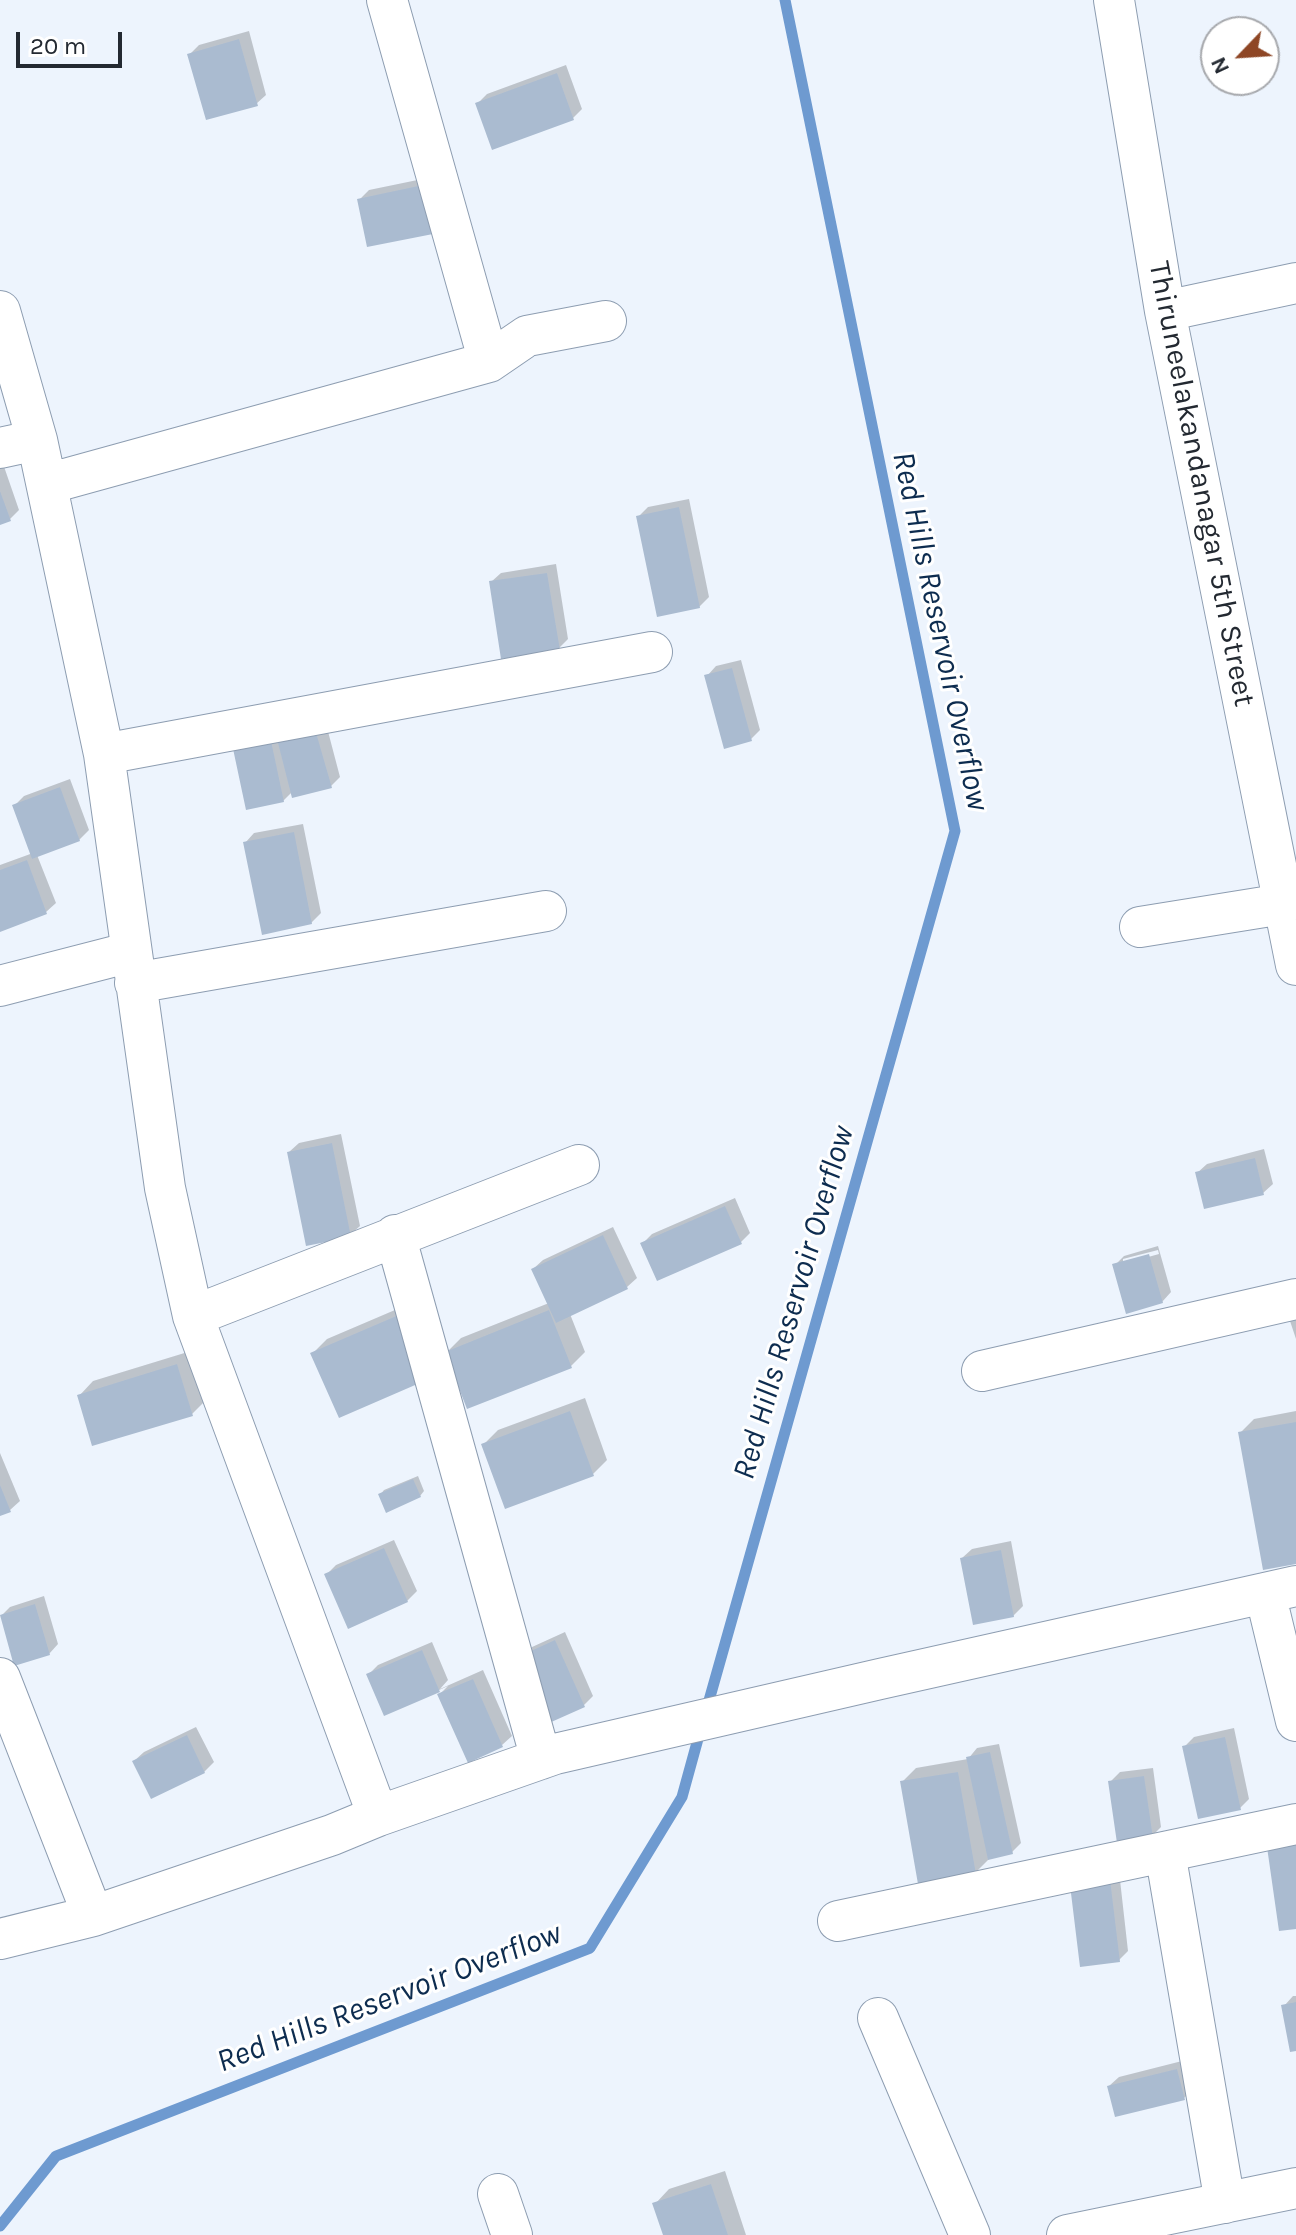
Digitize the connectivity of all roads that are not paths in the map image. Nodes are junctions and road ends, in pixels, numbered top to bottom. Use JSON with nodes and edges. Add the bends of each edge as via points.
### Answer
{"nodes":[{"id":1,"x":387,"y":0,"type":"edge"},
{"id":2,"x":1114,"y":0,"type":"edge"},
{"id":3,"x":1296,"y":283,"type":"edge"},
{"id":4,"x":0,"y":311,"type":"edge"},
{"id":5,"x":1165,"y":311,"type":"junction"},
{"id":6,"x":606,"y":321,"type":"dead end"},
{"id":7,"x":489,"y":362,"type":"junction"},
{"id":8,"x":18,"y":444,"type":"edge"},
{"id":9,"x":47,"y":484,"type":"junction"},
{"id":10,"x":652,"y":652,"type":"dead end"},
{"id":11,"x":104,"y":754,"type":"junction"},
{"id":12,"x":1283,"y":904,"type":"junction"},
{"id":13,"x":546,"y":911,"type":"dead end"},
{"id":14,"x":1140,"y":927,"type":"dead end"},
{"id":15,"x":1296,"y":965,"type":"edge"},
{"id":16,"x":133,"y":968,"type":"junction"},
{"id":17,"x":0,"y":986,"type":"edge"},
{"id":18,"x":579,"y":1165,"type":"dead end"},
{"id":19,"x":395,"y":1235,"type":"junction"},
{"id":20,"x":1296,"y":1299,"type":"edge"},
{"id":21,"x":193,"y":1316,"type":"junction"},
{"id":22,"x":982,"y":1371,"type":"dead end"},
{"id":23,"x":1280,"y":1590,"type":"edge"},
{"id":24,"x":0,"y":1678,"type":"edge"},
{"id":25,"x":1296,"y":1721,"type":"edge"},
{"id":26,"x":548,"y":1757,"type":"junction"},
{"id":27,"x":378,"y":1816,"type":"junction"},
{"id":28,"x":1296,"y":1824,"type":"edge"},
{"id":29,"x":1165,"y":1852,"type":"junction"},
{"id":30,"x":93,"y":1916,"type":"junction"},
{"id":31,"x":838,"y":1921,"type":"dead end"},
{"id":32,"x":0,"y":1939,"type":"edge"},
{"id":33,"x":878,"y":2018,"type":"dead end"},
{"id":34,"x":1296,"y":2188,"type":"edge"},
{"id":35,"x":498,"y":2194,"type":"dead end"},
{"id":36,"x":1225,"y":2203,"type":"junction"},
{"id":37,"x":512,"y":2235,"type":"edge"},
{"id":38,"x":970,"y":2235,"type":"edge"},
{"id":39,"x":1067,"y":2235,"type":"edge"}],
"edges":[{"from":1,"to":7,"type":"street"},
{"from":2,"to":5,"type":"street","name":"Thiruneelakandanagar 5th Street"},
{"from":3,"to":5,"type":"street"},
{"from":4,"to":8,"type":"street"},
{"from":5,"to":12,"type":"street","name":"Thiruneelakandanagar 5th Street"},
{"from":6,"to":7,"type":"street","via":[[527,336]]},
{"from":7,"to":9,"type":"street"},
{"from":8,"to":9,"type":"street"},
{"from":9,"to":11,"type":"street"},
{"from":10,"to":11,"type":"street"},
{"from":11,"to":16,"type":"street"},
{"from":12,"to":14,"type":"street"},
{"from":12,"to":15,"type":"street","name":"Thiruneelakandanagar 5th Street"},
{"from":13,"to":16,"type":"street"},
{"from":16,"to":17,"type":"street"},
{"from":16,"to":21,"type":"street","via":[[165,1188]]},
{"from":18,"to":19,"type":"street"},
{"from":19,"to":21,"type":"street"},
{"from":19,"to":26,"type":"street"},
{"from":20,"to":22,"type":"street"},
{"from":21,"to":27,"type":"street"},
{"from":23,"to":25,"type":"street"},
{"from":23,"to":26,"type":"street"},
{"from":24,"to":30,"type":"street"},
{"from":26,"to":27,"type":"street"},
{"from":27,"to":30,"type":"street"},
{"from":28,"to":29,"type":"street"},
{"from":29,"to":31,"type":"street"},
{"from":29,"to":36,"type":"street"},
{"from":30,"to":32,"type":"street"},
{"from":33,"to":38,"type":"street"},
{"from":34,"to":36,"type":"street"},
{"from":35,"to":37,"type":"street"},
{"from":36,"to":39,"type":"street"}]}
